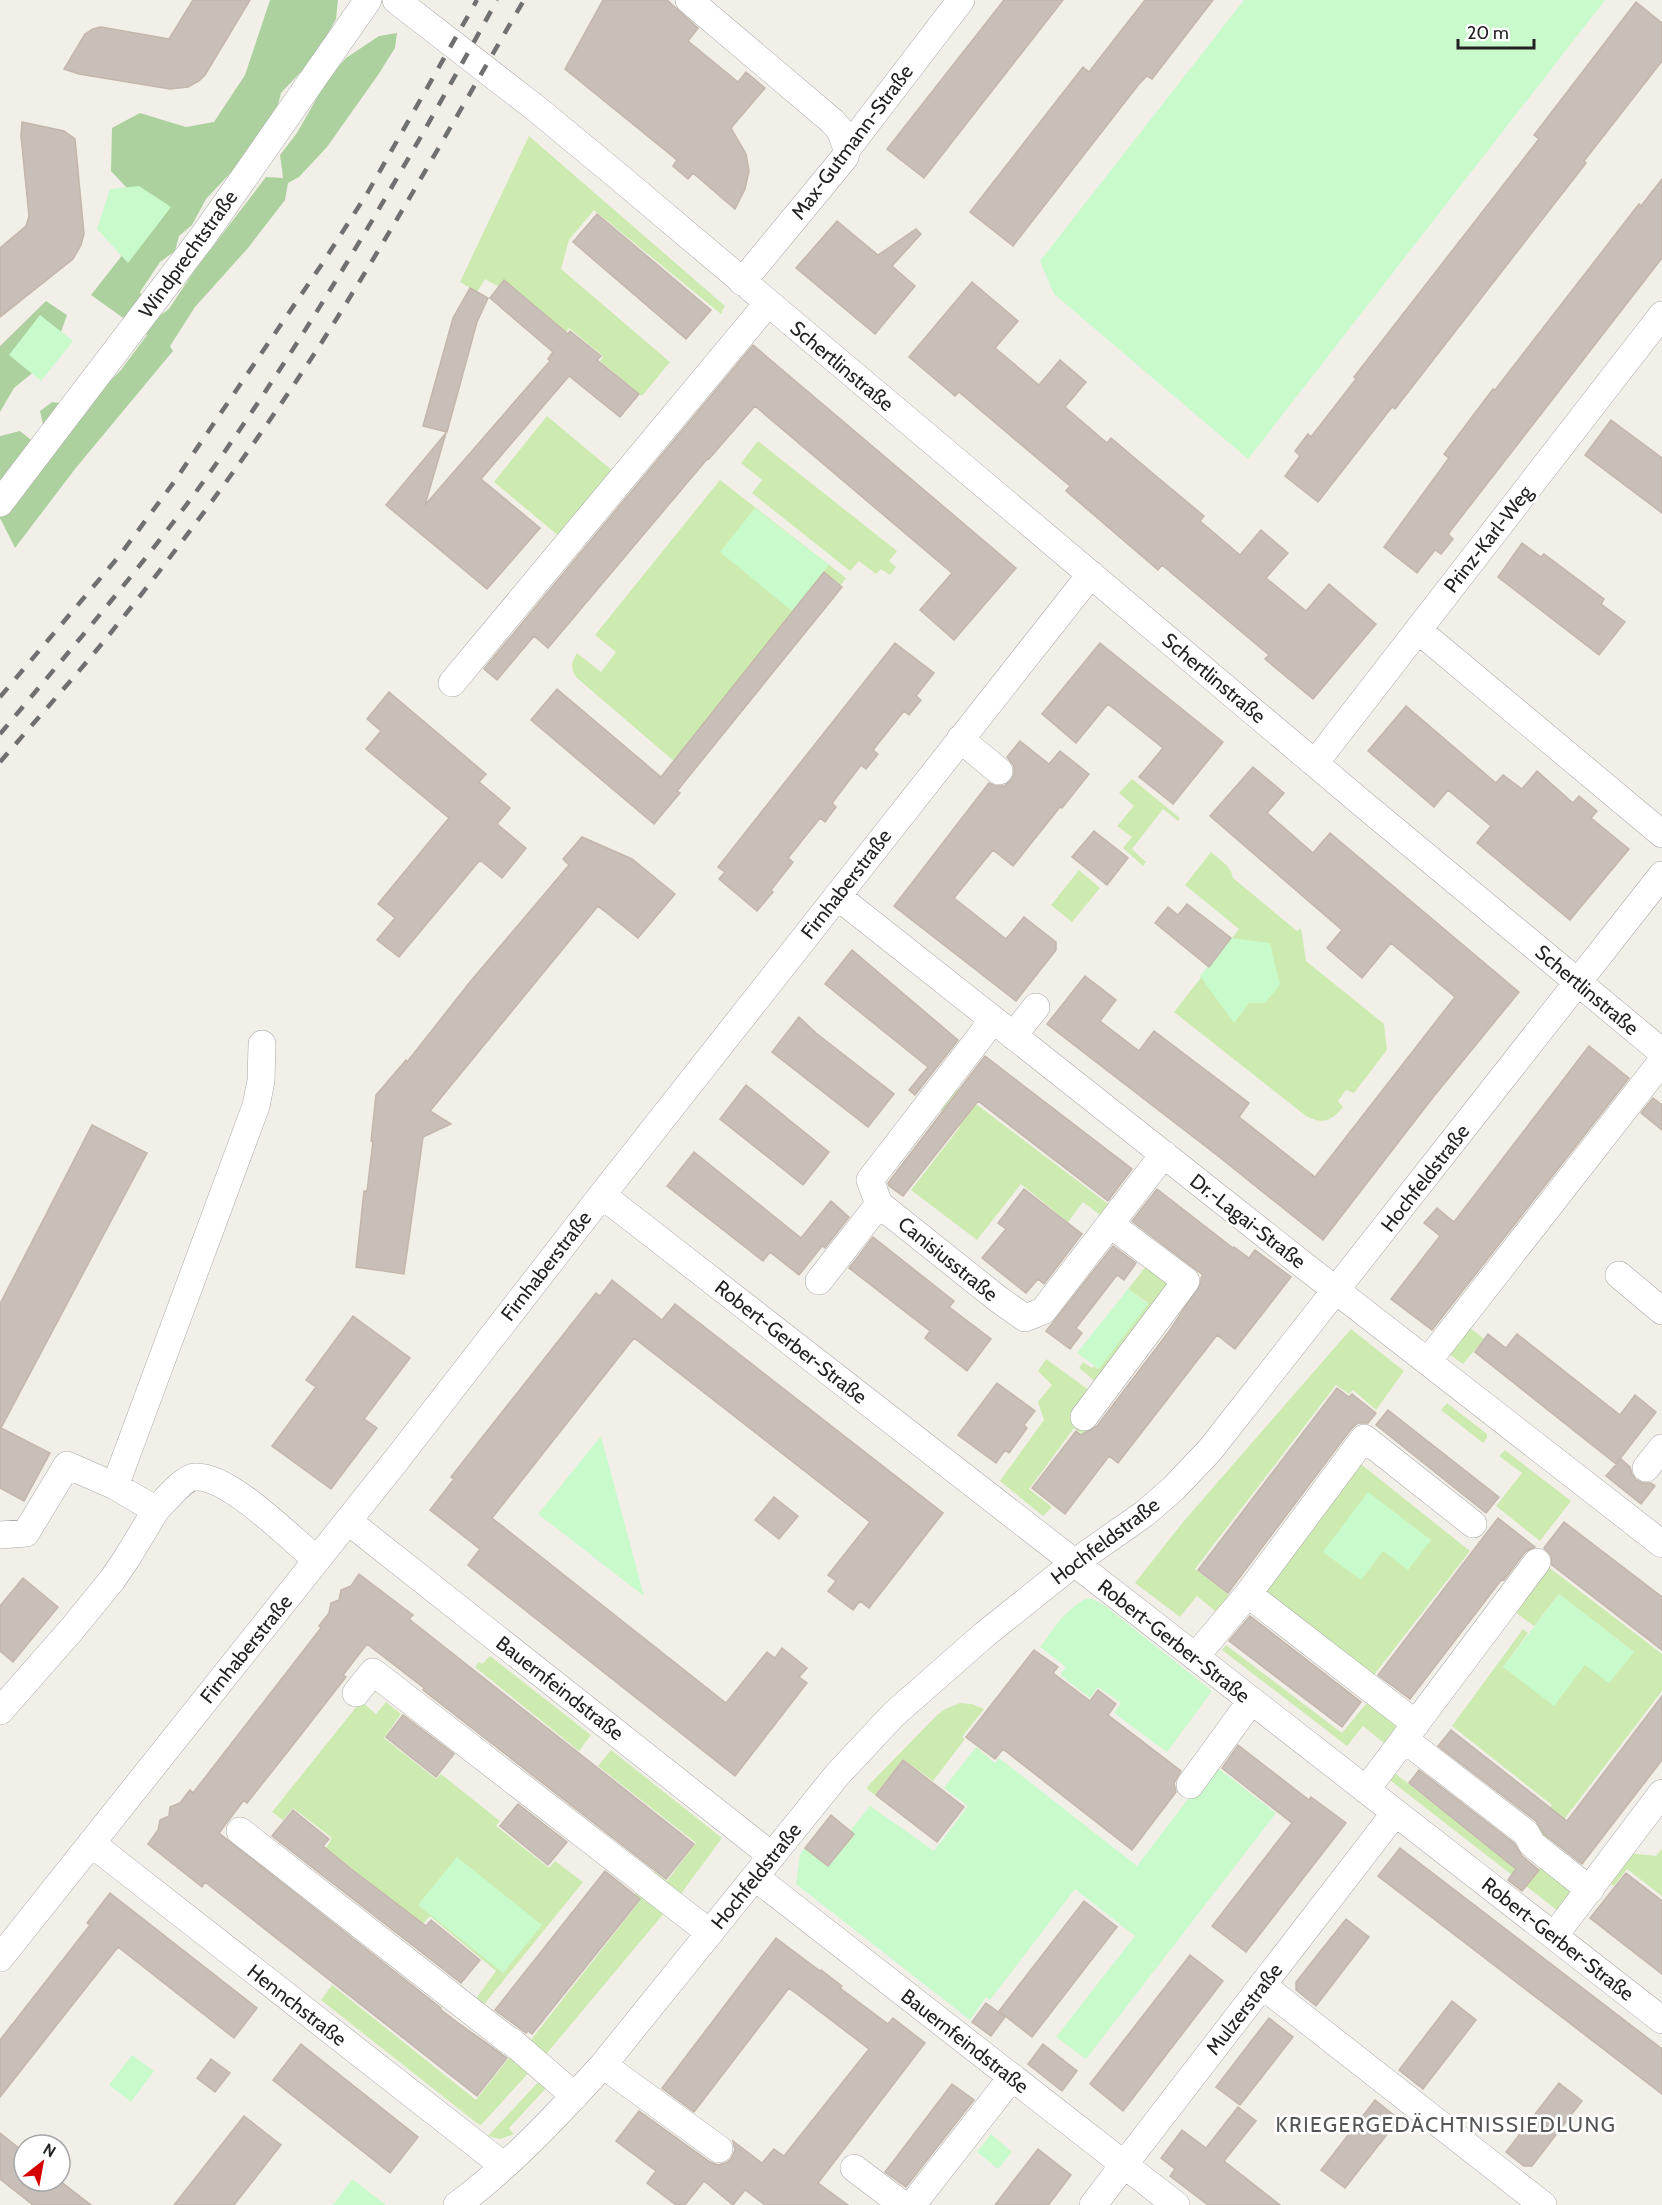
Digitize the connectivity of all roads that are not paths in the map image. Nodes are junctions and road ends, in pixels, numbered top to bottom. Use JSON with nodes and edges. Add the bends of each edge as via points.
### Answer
{"nodes":[{"id":1,"x":368,"y":0,"type":"edge"},
{"id":2,"x":396,"y":0,"type":"edge"},
{"id":3,"x":689,"y":0,"type":"edge"},
{"id":4,"x":961,"y":0,"type":"edge"},
{"id":5,"x":847,"y":148,"type":"junction"},
{"id":6,"x":742,"y":282,"type":"junction"},
{"id":7,"x":768,"y":303,"type":"junction"},
{"id":8,"x":1662,"y":315,"type":"edge"},
{"id":9,"x":0,"y":503,"type":"edge"},
{"id":10,"x":1091,"y":574,"type":"junction"},
{"id":11,"x":1418,"y":630,"type":"junction"},
{"id":12,"x":452,"y":683,"type":"dead end"},
{"id":13,"x":960,"y":739,"type":"junction"},
{"id":14,"x":1315,"y":763,"type":"junction"},
{"id":15,"x":999,"y":771,"type":"dead end"},
{"id":16,"x":1662,"y":834,"type":"edge"},
{"id":17,"x":1662,"y":875,"type":"edge"},
{"id":18,"x":837,"y":896,"type":"junction"},
{"id":19,"x":1580,"y":982,"type":"junction"},
{"id":20,"x":1036,"y":1006,"type":"dead end"},
{"id":21,"x":1003,"y":1028,"type":"junction"},
{"id":22,"x":262,"y":1044,"type":"dead end"},
{"id":23,"x":1662,"y":1052,"type":"edge"},
{"id":24,"x":1662,"y":1061,"type":"edge"},
{"id":25,"x":1164,"y":1154,"type":"junction"},
{"id":26,"x":602,"y":1195,"type":"junction"},
{"id":27,"x":879,"y":1204,"type":"junction"},
{"id":28,"x":1110,"y":1224,"type":"junction"},
{"id":29,"x":1619,"y":1275,"type":"dead end"},
{"id":30,"x":819,"y":1281,"type":"dead end"},
{"id":31,"x":1336,"y":1290,"type":"junction"},
{"id":32,"x":1662,"y":1311,"type":"edge"},
{"id":33,"x":1428,"y":1361,"type":"junction"},
{"id":34,"x":1084,"y":1417,"type":"dead end"},
{"id":35,"x":115,"y":1486,"type":"junction"},
{"id":36,"x":156,"y":1510,"type":"junction"},
{"id":37,"x":348,"y":1521,"type":"junction"},
{"id":38,"x":1473,"y":1524,"type":"dead end"},
{"id":39,"x":0,"y":1535,"type":"edge"},
{"id":40,"x":1662,"y":1544,"type":"edge"},
{"id":41,"x":317,"y":1560,"type":"junction"},
{"id":42,"x":1537,"y":1562,"type":"dead end"},
{"id":43,"x":1074,"y":1563,"type":"junction"},
{"id":44,"x":1248,"y":1593,"type":"junction"},
{"id":45,"x":1195,"y":1656,"type":"junction"},
{"id":46,"x":356,"y":1694,"type":"dead end"},
{"id":47,"x":1251,"y":1701,"type":"junction"},
{"id":48,"x":0,"y":1711,"type":"edge"},
{"id":49,"x":1410,"y":1731,"type":"junction"},
{"id":50,"x":1190,"y":1785,"type":"dead end"},
{"id":51,"x":1366,"y":1790,"type":"junction"},
{"id":52,"x":1662,"y":1793,"type":"edge"},
{"id":53,"x":1395,"y":1813,"type":"junction"},
{"id":54,"x":240,"y":1831,"type":"dead end"},
{"id":55,"x":91,"y":1843,"type":"junction"},
{"id":56,"x":772,"y":1856,"type":"junction"},
{"id":57,"x":755,"y":1877,"type":"junction"},
{"id":58,"x":1590,"y":1890,"type":"junction"},
{"id":59,"x":710,"y":1933,"type":"junction"},
{"id":60,"x":1554,"y":1936,"type":"junction"},
{"id":61,"x":0,"y":1958,"type":"edge"},
{"id":62,"x":1262,"y":1985,"type":"junction"},
{"id":63,"x":1662,"y":2020,"type":"edge"},
{"id":64,"x":603,"y":2065,"type":"junction"},
{"id":65,"x":1012,"y":2077,"type":"junction"},
{"id":66,"x":575,"y":2096,"type":"junction"},
{"id":67,"x":719,"y":2149,"type":"dead end"},
{"id":68,"x":1124,"y":2164,"type":"junction"},
{"id":69,"x":504,"y":2166,"type":"junction"},
{"id":70,"x":854,"y":2168,"type":"dead end"},
{"id":71,"x":457,"y":2205,"type":"edge"},
{"id":72,"x":903,"y":2205,"type":"edge"},
{"id":73,"x":912,"y":2205,"type":"edge"},
{"id":74,"x":1093,"y":2205,"type":"edge"},
{"id":75,"x":1176,"y":2205,"type":"edge"},
{"id":76,"x":1543,"y":2205,"type":"edge"}],
"edges":[{"from":1,"to":9,"type":"street","name":"Windprechtstraße","via":[[204,235]]},
{"from":2,"to":6,"type":"street","name":"Schertlinstraße","via":[[538,110]]},
{"from":3,"to":5,"type":"street","via":[[807,87],[840,130]]},
{"from":4,"to":5,"type":"street","name":"Max-Gutmann-Straße"},
{"from":5,"to":6,"type":"street","name":"Max-Gutmann-Straße","via":[[844,157]]},
{"from":6,"to":7,"type":"street","name":"Schertlinstraße"},
{"from":7,"to":10,"type":"street","name":"Schertlinstraße"},
{"from":7,"to":12,"type":"street"},
{"from":8,"to":11,"type":"street","name":"Prinz-Karl-Weg"},
{"from":10,"to":13,"type":"street","name":"Firnhaberstraße"},
{"from":10,"to":14,"type":"street","name":"Schertlinstraße"},
{"from":11,"to":14,"type":"street","name":"Prinz-Karl-Weg"},
{"from":11,"to":16,"type":"street"},
{"from":13,"to":15,"type":"street"},
{"from":13,"to":18,"type":"street","name":"Firnhaberstraße"},
{"from":14,"to":19,"type":"street","name":"Schertlinstraße"},
{"from":17,"to":19,"type":"street","name":"Hochfeldstraße"},
{"from":18,"to":21,"type":"street","name":"Dr.-Lagai-Straße"},
{"from":18,"to":26,"type":"street","name":"Firnhaberstraße"},
{"from":19,"to":23,"type":"street","name":"Schertlinstraße"},
{"from":19,"to":31,"type":"street","name":"Hochfeldstraße"},
{"from":20,"to":21,"type":"street"},
{"from":21,"to":25,"type":"street","name":"Dr.-Lagai-Straße"},
{"from":21,"to":27,"type":"street","name":"Canisiusstraße","via":[[870,1180]]},
{"from":22,"to":35,"type":"street","via":[[256,1106]]},
{"from":24,"to":33,"type":"street"},
{"from":25,"to":28,"type":"street","name":"Canisiusstraße"},
{"from":25,"to":31,"type":"street","name":"Dr.-Lagai-Straße"},
{"from":26,"to":37,"type":"street","name":"Firnhaberstraße"},
{"from":26,"to":43,"type":"street","name":"Robert-Gerber-Straße"},
{"from":27,"to":28,"type":"street","name":"Canisiusstraße","via":[[1025,1318],[1043,1311]]},
{"from":27,"to":30,"type":"street"},
{"from":28,"to":34,"type":"street","via":[[1186,1281]]},
{"from":29,"to":32,"type":"street"},
{"from":31,"to":33,"type":"street","name":"Dr.-Lagai-Straße"},
{"from":31,"to":43,"type":"street","name":"Hochfeldstraße","via":[[1210,1450],[1174,1488]]},
{"from":33,"to":40,"type":"street","name":"Dr.-Lagai-Straße"},
{"from":35,"to":36,"type":"street"},
{"from":35,"to":39,"type":"street","via":[[67,1465],[26,1533]]},
{"from":36,"to":41,"type":"street","via":[[186,1480],[194,1476],[212,1480],[240,1495]]},
{"from":36,"to":48,"type":"street","via":[[112,1580]]},
{"from":37,"to":41,"type":"street","name":"Firnhaberstraße"},
{"from":37,"to":56,"type":"street","name":"Bauernfeindstraße"},
{"from":38,"to":44,"type":"street","via":[[1364,1438]]},
{"from":41,"to":55,"type":"street","name":"Firnhaberstraße"},
{"from":42,"to":49,"type":"street"},
{"from":43,"to":45,"type":"street","name":"Robert-Gerber-Straße"},
{"from":43,"to":56,"type":"street","name":"Hochfeldstraße","via":[[894,1714],[837,1775]]},
{"from":44,"to":45,"type":"street"},
{"from":44,"to":49,"type":"street"},
{"from":45,"to":47,"type":"street","name":"Robert-Gerber-Straße"},
{"from":46,"to":59,"type":"street","via":[[374,1672]]},
{"from":47,"to":50,"type":"street"},
{"from":47,"to":51,"type":"street","name":"Robert-Gerber-Straße"},
{"from":49,"to":51,"type":"street"},
{"from":49,"to":58,"type":"street","via":[[1526,1833],[1532,1844]]},
{"from":51,"to":53,"type":"street","name":"Robert-Gerber-Straße"},
{"from":52,"to":58,"type":"street"},
{"from":53,"to":60,"type":"street","name":"Robert-Gerber-Straße"},
{"from":53,"to":62,"type":"street","name":"Mulzerstraße"},
{"from":54,"to":66,"type":"street"},
{"from":55,"to":61,"type":"street","name":"Firnhaberstraße"},
{"from":55,"to":69,"type":"street","name":"Hennchstraße"},
{"from":56,"to":57,"type":"street","name":"Hochfeldstraße"},
{"from":57,"to":59,"type":"street","name":"Hochfeldstraße"},
{"from":57,"to":65,"type":"street","name":"Bauernfeindstraße"},
{"from":58,"to":60,"type":"street"},
{"from":59,"to":64,"type":"street","name":"Hochfeldstraße"},
{"from":60,"to":63,"type":"street","name":"Robert-Gerber-Straße"},
{"from":62,"to":68,"type":"street","name":"Mulzerstraße"},
{"from":62,"to":76,"type":"street"},
{"from":64,"to":66,"type":"street","name":"Hochfeldstraße"},
{"from":64,"to":67,"type":"street"},
{"from":65,"to":68,"type":"street","name":"Bauernfeindstraße"},
{"from":65,"to":73,"type":"street"},
{"from":66,"to":69,"type":"street","name":"Hochfeldstraße"},
{"from":68,"to":74,"type":"street","name":"Mulzerstraße"},
{"from":68,"to":75,"type":"street","name":"Bauernfeindstraße"},
{"from":69,"to":71,"type":"street","name":"Hochfeldstraße"},
{"from":70,"to":72,"type":"street"}]}
